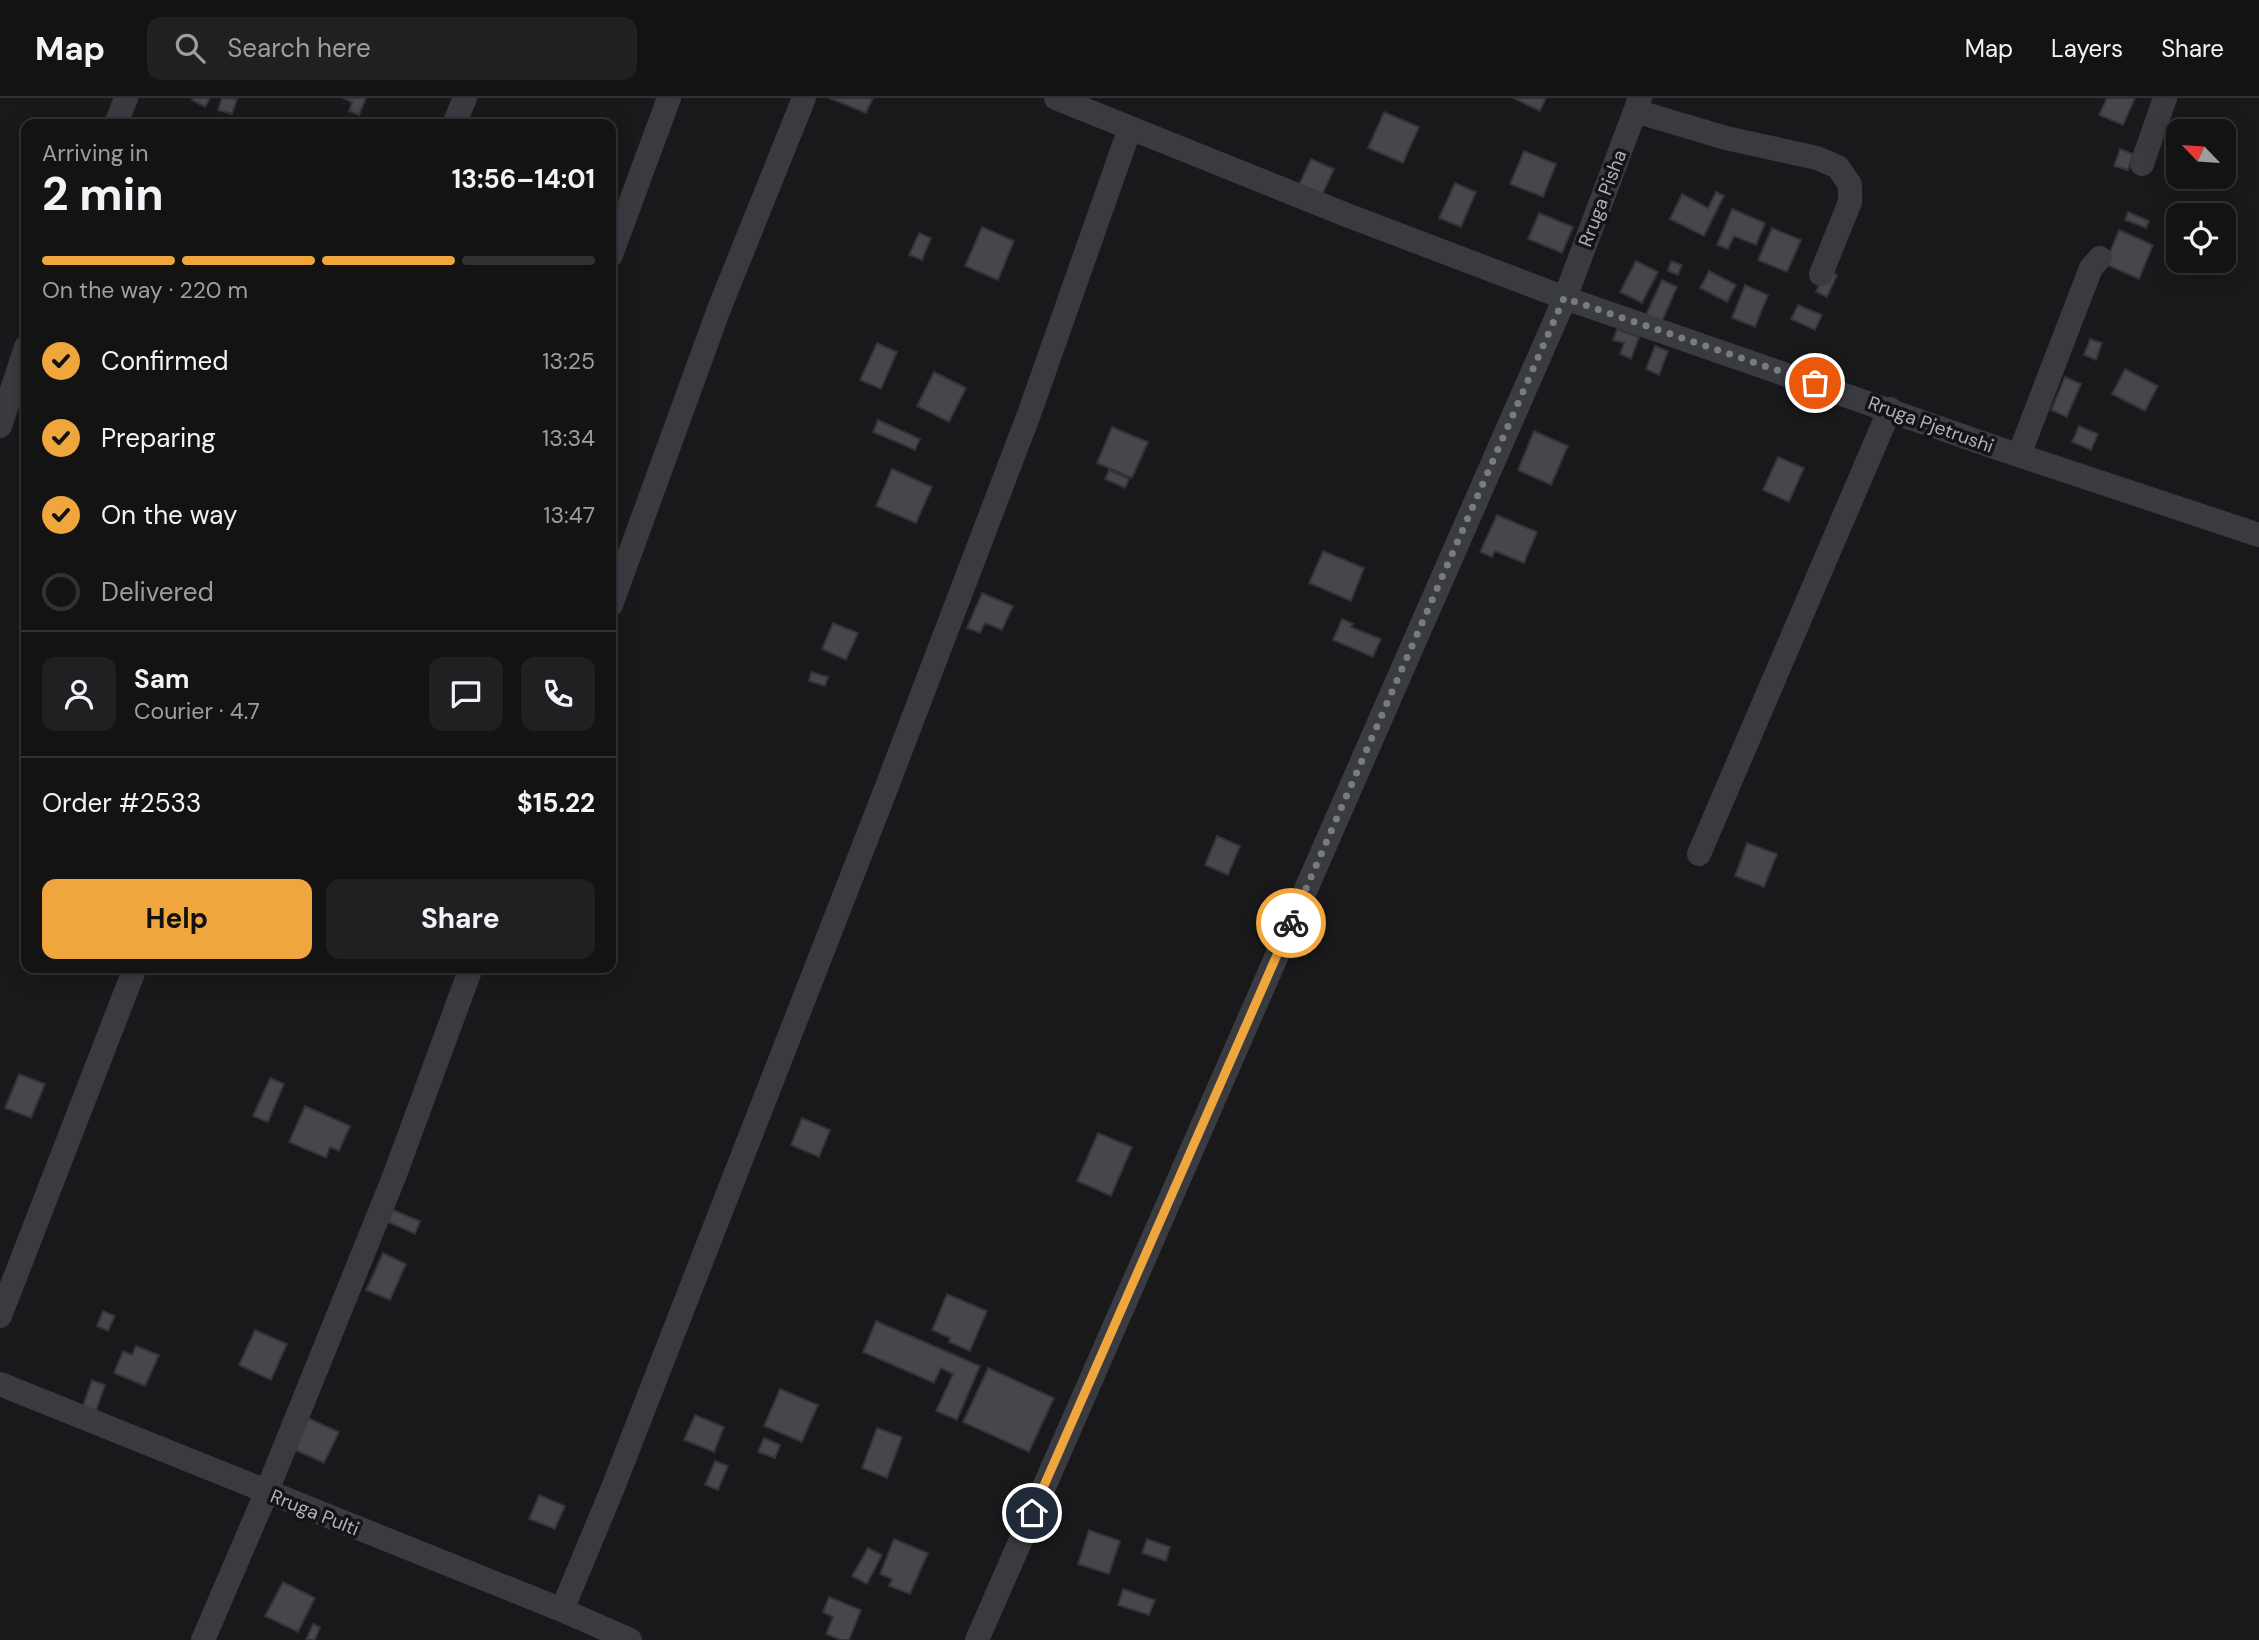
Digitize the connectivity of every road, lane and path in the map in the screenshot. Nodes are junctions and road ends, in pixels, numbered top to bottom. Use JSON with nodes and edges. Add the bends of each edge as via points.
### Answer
{"nodes":[{"id":1,"x":126,"y":98,"type":"edge"},
{"id":2,"x":465,"y":98,"type":"edge"},
{"id":3,"x":669,"y":98,"type":"edge"},
{"id":4,"x":804,"y":98,"type":"edge"},
{"id":5,"x":1056,"y":98,"type":"edge"},
{"id":6,"x":2165,"y":98,"type":"edge"},
{"id":7,"x":1638,"y":105,"type":"edge"},
{"id":8,"x":118,"y":119,"type":"edge"},
{"id":9,"x":456,"y":119,"type":"edge"},
{"id":10,"x":1130,"y":128,"type":"junction"},
{"id":11,"x":2142,"y":164,"type":"dead end"},
{"id":12,"x":616,"y":241,"type":"edge"},
{"id":13,"x":2100,"y":258,"type":"dead end"},
{"id":14,"x":1821,"y":274,"type":"dead end"},
{"id":15,"x":1564,"y":298,"type":"junction"},
{"id":16,"x":21,"y":362,"type":"edge"},
{"id":17,"x":1890,"y":409,"type":"junction"},
{"id":18,"x":0,"y":426,"type":"edge"},
{"id":19,"x":2019,"y":455,"type":"junction"},
{"id":20,"x":2259,"y":535,"type":"edge"},
{"id":21,"x":616,"y":591,"type":"edge"},
{"id":22,"x":1699,"y":854,"type":"dead end"},
{"id":23,"x":133,"y":973,"type":"edge"},
{"id":24,"x":469,"y":973,"type":"edge"},
{"id":25,"x":0,"y":1316,"type":"edge"},
{"id":26,"x":0,"y":1384,"type":"edge"},
{"id":27,"x":267,"y":1491,"type":"junction"},
{"id":28,"x":562,"y":1610,"type":"junction"},
{"id":29,"x":203,"y":1640,"type":"edge"},
{"id":30,"x":630,"y":1640,"type":"edge"},
{"id":31,"x":977,"y":1640,"type":"edge"}],
"edges":[{"from":1,"to":8,"type":"street"},
{"from":2,"to":9,"type":"street"},
{"from":3,"to":12,"type":"street"},
{"from":4,"to":21,"type":"street","via":[[719,309]]},
{"from":5,"to":10,"type":"street","name":"Rruga Pjetrushi"},
{"from":6,"to":11,"type":"street"},
{"from":7,"to":14,"type":"street","via":[[1726,138],[1838,167],[1850,185],[1850,202]]},
{"from":7,"to":15,"type":"street","name":"Rruga Pisha"},
{"from":10,"to":15,"type":"street","name":"Rruga Pjetrushi"},
{"from":10,"to":28,"type":"street","via":[[1028,417],[884,794]]},
{"from":13,"to":19,"type":"street","via":[[2091,268]]},
{"from":15,"to":17,"type":"street","name":"Rruga Pjetrushi"},
{"from":15,"to":31,"type":"street","name":"Rruga Pisha"},
{"from":16,"to":18,"type":"street"},
{"from":17,"to":19,"type":"street","name":"Rruga Pjetrushi"},
{"from":17,"to":22,"type":"street"},
{"from":19,"to":20,"type":"street","name":"Rruga Pjetrushi"},
{"from":23,"to":25,"type":"street"},
{"from":24,"to":27,"type":"street","via":[[394,1177]]},
{"from":26,"to":27,"type":"street","name":"Rruga Pulti"},
{"from":27,"to":28,"type":"street","name":"Rruga Pulti"},
{"from":27,"to":29,"type":"street"},
{"from":28,"to":30,"type":"street","name":"Rruga Pulti"}]}
